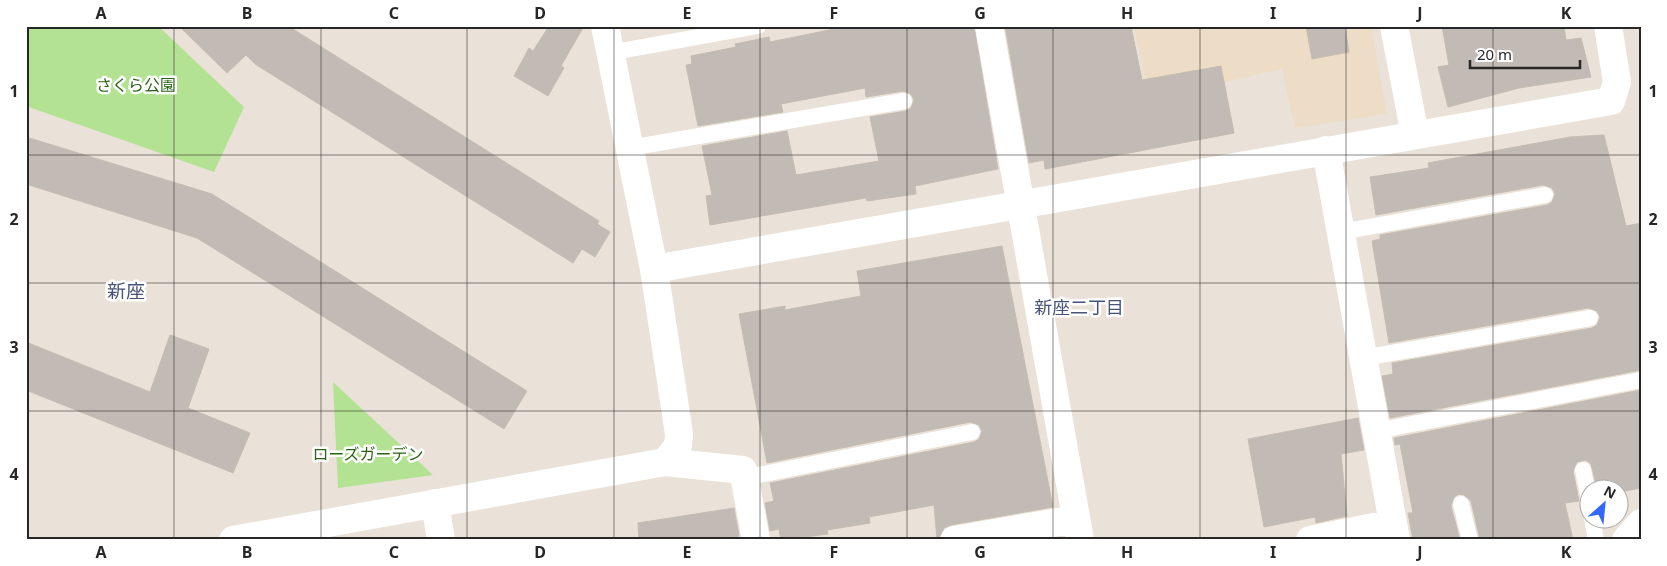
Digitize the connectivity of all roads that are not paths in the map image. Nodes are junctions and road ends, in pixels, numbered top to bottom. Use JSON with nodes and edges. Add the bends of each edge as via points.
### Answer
{"nodes":[{"id":1,"x":605,"y":26,"type":"edge"},
{"id":2,"x":758,"y":26,"type":"edge"},
{"id":3,"x":989,"y":26,"type":"edge"},
{"id":4,"x":1394,"y":26,"type":"edge"},
{"id":5,"x":1608,"y":26,"type":"edge"},
{"id":6,"x":609,"y":53,"type":"junction"},
{"id":7,"x":904,"y":101,"type":"dead end"},
{"id":8,"x":1415,"y":135,"type":"junction"},
{"id":9,"x":629,"y":148,"type":"junction"},
{"id":10,"x":1326,"y":150,"type":"junction"},
{"id":11,"x":1545,"y":195,"type":"dead end"},
{"id":12,"x":1021,"y":204,"type":"junction"},
{"id":13,"x":1341,"y":232,"type":"junction"},
{"id":14,"x":654,"y":269,"type":"junction"},
{"id":15,"x":1590,"y":318,"type":"dead end"},
{"id":16,"x":1363,"y":358,"type":"junction"},
{"id":17,"x":1641,"y":380,"type":"edge"},
{"id":18,"x":1376,"y":431,"type":"junction"},
{"id":19,"x":972,"y":432,"type":"dead end"},
{"id":20,"x":665,"y":462,"type":"junction"},
{"id":21,"x":1583,"y":470,"type":"dead end"},
{"id":22,"x":744,"y":478,"type":"junction"},
{"id":23,"x":1585,"y":478,"type":"edge"},
{"id":24,"x":435,"y":503,"type":"junction"},
{"id":25,"x":1461,"y":504,"type":"dead end"},
{"id":26,"x":1641,"y":523,"type":"edge"},
{"id":27,"x":1078,"y":529,"type":"edge"},
{"id":28,"x":1394,"y":532,"type":"edge"},
{"id":29,"x":234,"y":540,"type":"edge"},
{"id":30,"x":441,"y":540,"type":"edge"},
{"id":31,"x":756,"y":540,"type":"edge"},
{"id":32,"x":954,"y":540,"type":"edge"},
{"id":33,"x":1310,"y":540,"type":"edge"},
{"id":34,"x":1470,"y":540,"type":"edge"},
{"id":35,"x":1626,"y":540,"type":"edge"}],
"edges":[{"from":1,"to":6,"type":"street"},
{"from":2,"to":6,"type":"lane"},
{"from":3,"to":12,"type":"street"},
{"from":4,"to":8,"type":"street"},
{"from":5,"to":8,"type":"street","via":[[1617,82],[1611,100]]},
{"from":6,"to":9,"type":"street"},
{"from":7,"to":9,"type":"lane"},
{"from":8,"to":10,"type":"street"},
{"from":9,"to":14,"type":"street"},
{"from":10,"to":12,"type":"street"},
{"from":10,"to":13,"type":"street"},
{"from":11,"to":13,"type":"lane"},
{"from":12,"to":14,"type":"street"},
{"from":12,"to":27,"type":"street"},
{"from":13,"to":16,"type":"street"},
{"from":14,"to":20,"type":"street","via":[[679,434],[678,446]]},
{"from":15,"to":16,"type":"lane"},
{"from":16,"to":18,"type":"street"},
{"from":17,"to":18,"type":"lane"},
{"from":18,"to":28,"type":"street"},
{"from":19,"to":22,"type":"lane"},
{"from":20,"to":22,"type":"street","via":[[743,470]]},
{"from":20,"to":24,"type":"street"},
{"from":21,"to":23,"type":"lane"},
{"from":22,"to":31,"type":"street"},
{"from":24,"to":29,"type":"street"},
{"from":24,"to":30,"type":"street"},
{"from":25,"to":34,"type":"lane"},
{"from":26,"to":35,"type":"street"},
{"from":27,"to":32,"type":"street"},
{"from":28,"to":33,"type":"street"}]}
